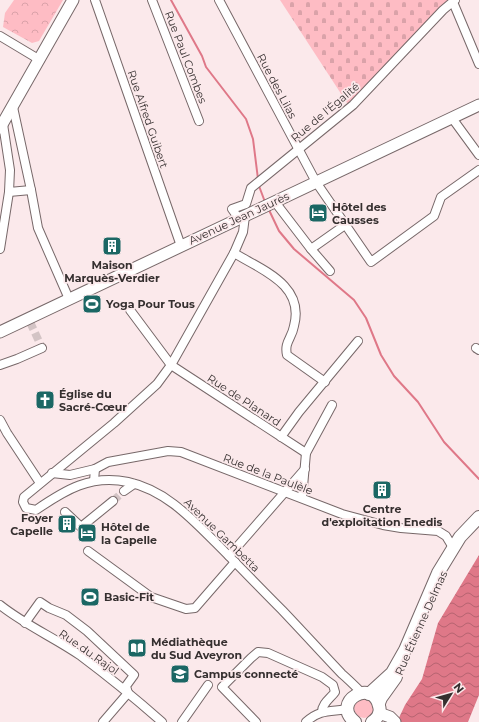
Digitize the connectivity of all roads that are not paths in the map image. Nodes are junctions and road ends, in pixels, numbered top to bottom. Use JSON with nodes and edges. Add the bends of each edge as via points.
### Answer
{"nodes":[{"id":1,"x":73,"y":0,"type":"edge"},
{"id":2,"x":95,"y":0,"type":"edge"},
{"id":3,"x":152,"y":0,"type":"edge"},
{"id":4,"x":219,"y":0,"type":"edge"},
{"id":5,"x":454,"y":1,"type":"edge"},
{"id":6,"x":0,"y":36,"type":"edge"},
{"id":7,"x":40,"y":60,"type":"junction"},
{"id":8,"x":479,"y":64,"type":"edge"},
{"id":9,"x":479,"y":105,"type":"edge"},
{"id":10,"x":13,"y":107,"type":"junction"},
{"id":11,"x":452,"y":118,"type":"junction"},
{"id":12,"x":199,"y":121,"type":"dead end"},
{"id":13,"x":1,"y":126,"type":"edge"},
{"id":14,"x":298,"y":149,"type":"junction"},
{"id":15,"x":479,"y":155,"type":"edge"},
{"id":16,"x":479,"y":170,"type":"edge"},
{"id":17,"x":316,"y":182,"type":"junction"},
{"id":18,"x":31,"y":190,"type":"junction"},
{"id":19,"x":8,"y":192,"type":"junction"},
{"id":20,"x":275,"y":202,"type":"junction"},
{"id":21,"x":242,"y":218,"type":"junction"},
{"id":22,"x":345,"y":225,"type":"junction"},
{"id":23,"x":181,"y":246,"type":"junction"},
{"id":24,"x":0,"y":249,"type":"edge"},
{"id":25,"x":311,"y":249,"type":"junction"},
{"id":26,"x":234,"y":253,"type":"junction"},
{"id":27,"x":330,"y":271,"type":"dead end"},
{"id":28,"x":69,"y":299,"type":"junction"},
{"id":29,"x":130,"y":310,"type":"dead end"},
{"id":30,"x":0,"y":332,"type":"edge"},
{"id":31,"x":358,"y":341,"type":"dead end"},
{"id":32,"x":42,"y":348,"type":"dead end"},
{"id":33,"x":0,"y":365,"type":"edge"},
{"id":34,"x":171,"y":365,"type":"junction"},
{"id":35,"x":325,"y":382,"type":"junction"},
{"id":36,"x":332,"y":405,"type":"dead end"},
{"id":37,"x":0,"y":420,"type":"edge"},
{"id":38,"x":281,"y":438,"type":"junction"},
{"id":39,"x":306,"y":453,"type":"junction"},
{"id":40,"x":305,"y":468,"type":"junction"},
{"id":41,"x":95,"y":469,"type":"junction"},
{"id":42,"x":52,"y":474,"type":"junction"},
{"id":43,"x":94,"y":481,"type":"junction"},
{"id":44,"x":40,"y":483,"type":"junction"},
{"id":45,"x":134,"y":484,"type":"junction"},
{"id":46,"x":124,"y":491,"type":"tunnel mouth"},
{"id":47,"x":285,"y":492,"type":"junction"},
{"id":48,"x":302,"y":498,"type":"junction"},
{"id":49,"x":113,"y":501,"type":"tunnel mouth"},
{"id":50,"x":65,"y":512,"type":"dead end"},
{"id":51,"x":477,"y":519,"type":"edge"},
{"id":52,"x":446,"y":536,"type":"junction"},
{"id":53,"x":460,"y":537,"type":"junction"},
{"id":54,"x":88,"y":551,"type":"dead end"},
{"id":55,"x":451,"y":552,"type":"junction"},
{"id":56,"x":232,"y":559,"type":"junction"},
{"id":57,"x":0,"y":605,"type":"edge"},
{"id":58,"x":25,"y":623,"type":"junction"},
{"id":59,"x":208,"y":685,"type":"dead end"},
{"id":60,"x":128,"y":693,"type":"junction"},
{"id":61,"x":356,"y":708,"type":"edge"},
{"id":62,"x":322,"y":712,"type":"junction"},
{"id":63,"x":383,"y":715,"type":"edge"},
{"id":64,"x":103,"y":722,"type":"edge"},
{"id":65,"x":162,"y":722,"type":"edge"},
{"id":66,"x":182,"y":722,"type":"edge"},
{"id":67,"x":256,"y":722,"type":"edge"},
{"id":68,"x":306,"y":722,"type":"edge"}],
"edges":[{"from":1,"to":7,"type":"main road"},
{"from":2,"to":23,"type":"street","name":"Rue Alfred Guibert"},
{"from":3,"to":12,"type":"street","name":"Rue Paul Combes"},
{"from":4,"to":14,"type":"street","name":"Rue des Lilas"},
{"from":5,"to":8,"type":"street"},
{"from":5,"to":14,"type":"street","name":"Rue de l'Égalité","via":[[442,10],[353,105]]},
{"from":6,"to":7,"type":"street"},
{"from":7,"to":10,"type":"main road"},
{"from":9,"to":11,"type":"main road","name":"Avenue Jean Jaurès"},
{"from":10,"to":13,"type":"main road"},
{"from":10,"to":18,"type":"street"},
{"from":11,"to":15,"type":"street"},
{"from":11,"to":17,"type":"main road","name":"Avenue Jean Jaurès"},
{"from":13,"to":19,"type":"street","via":[[10,170]]},
{"from":14,"to":17,"type":"street","name":"Rue des Lilas"},
{"from":14,"to":21,"type":"street","name":"Rue de l'Égalité","via":[[251,188],[246,204],[232,209]]},
{"from":16,"to":22,"type":"street","name":"Rue des Lilas","via":[[441,197],[434,216],[371,262]]},
{"from":17,"to":20,"type":"main road","name":"Avenue Jean Jaurès"},
{"from":17,"to":22,"type":"street","name":"Rue des Lilas"},
{"from":18,"to":19,"type":"street"},
{"from":18,"to":28,"type":"street","via":[[38,228]]},
{"from":19,"to":24,"type":"street"},
{"from":20,"to":21,"type":"main road","name":"Avenue Jean Jaurès"},
{"from":20,"to":25,"type":"street"},
{"from":21,"to":23,"type":"main road","name":"Avenue Jean Jaurès"},
{"from":21,"to":26,"type":"street","via":[[243,232]]},
{"from":22,"to":25,"type":"street"},
{"from":23,"to":28,"type":"main road","name":"Avenue Jean Jaurès"},
{"from":25,"to":27,"type":"street"},
{"from":26,"to":34,"type":"street"},
{"from":26,"to":35,"type":"street","via":[[276,278],[286,287],[294,299],[295,313],[294,326],[285,347],[287,355]]},
{"from":28,"to":30,"type":"main road","name":"Avenue Jean Jaurès","via":[[30,320]]},
{"from":29,"to":34,"type":"street","name":"Rue de Planard"},
{"from":31,"to":35,"type":"street"},
{"from":32,"to":33,"type":"street"},
{"from":34,"to":38,"type":"street","name":"Rue de Planard"},
{"from":34,"to":42,"type":"street","via":[[158,384]]},
{"from":35,"to":38,"type":"street"},
{"from":36,"to":39,"type":"street"},
{"from":37,"to":44,"type":"street"},
{"from":38,"to":39,"type":"street","name":"Rue de Planard"},
{"from":39,"to":40,"type":"street"},
{"from":40,"to":47,"type":"street"},
{"from":40,"to":48,"type":"street"},
{"from":41,"to":42,"type":"street","name":"Rue de la Paulèle","via":[[70,475]]},
{"from":41,"to":43,"type":"street"},
{"from":41,"to":47,"type":"street","name":"Rue de la Paulèle","via":[[108,462],[168,451],[182,452]]},
{"from":42,"to":44,"type":"street"},
{"from":43,"to":44,"type":"street","name":"Avenue Gambetta","via":[[63,492],[36,510],[26,508],[24,497]]},
{"from":43,"to":45,"type":"street","name":"Avenue Gambetta","via":[[109,480]]},
{"from":45,"to":46,"type":"street"},
{"from":45,"to":56,"type":"street","name":"Avenue Gambetta","via":[[160,494],[174,504]]},
{"from":47,"to":48,"type":"street","name":"Rue de la Paulèle"},
{"from":47,"to":56,"type":"street"},
{"from":48,"to":52,"type":"street","name":"Rue de la Paulèle","via":[[342,514],[383,525],[438,531]]},
{"from":49,"to":50,"type":"street","via":[[81,527]]},
{"from":51,"to":53,"type":"main road","name":"Rue Étienne Delmas"},
{"from":51,"to":63,"type":"main road","name":"Rue Étienne Delmas","via":[[443,572],[396,678],[381,698]]},
{"from":52,"to":53,"type":"street","name":"Rue de la Paulèle"},
{"from":52,"to":55,"type":"street","via":[[452,546]]},
{"from":53,"to":55,"type":"main road","name":"Rue Étienne Delmas"},
{"from":54,"to":56,"type":"street","via":[[151,597],[186,609],[195,608]]},
{"from":55,"to":61,"type":"main road","name":"Rue Étienne Delmas","via":[[435,578],[405,650],[392,673]]},
{"from":56,"to":61,"type":"street","name":"Avenue Gambetta","via":[[349,681]]},
{"from":57,"to":58,"type":"street","name":"Rue du Rajol"},
{"from":58,"to":60,"type":"street","name":"Rue du Rajol","via":[[80,656]]},
{"from":58,"to":60,"type":"street","via":[[40,603],[66,615],[134,675],[126,686]]},
{"from":59,"to":66,"type":"street"},
{"from":60,"to":64,"type":"street"},
{"from":60,"to":65,"type":"street","name":"Rue du Rajol"},
{"from":61,"to":62,"type":"street"},
{"from":61,"to":63,"type":"main road","via":[[375,698]]},
{"from":62,"to":67,"type":"street","via":[[322,708],[335,692],[332,685],[322,677],[268,653],[258,652],[222,687]]},
{"from":62,"to":68,"type":"street"}]}
